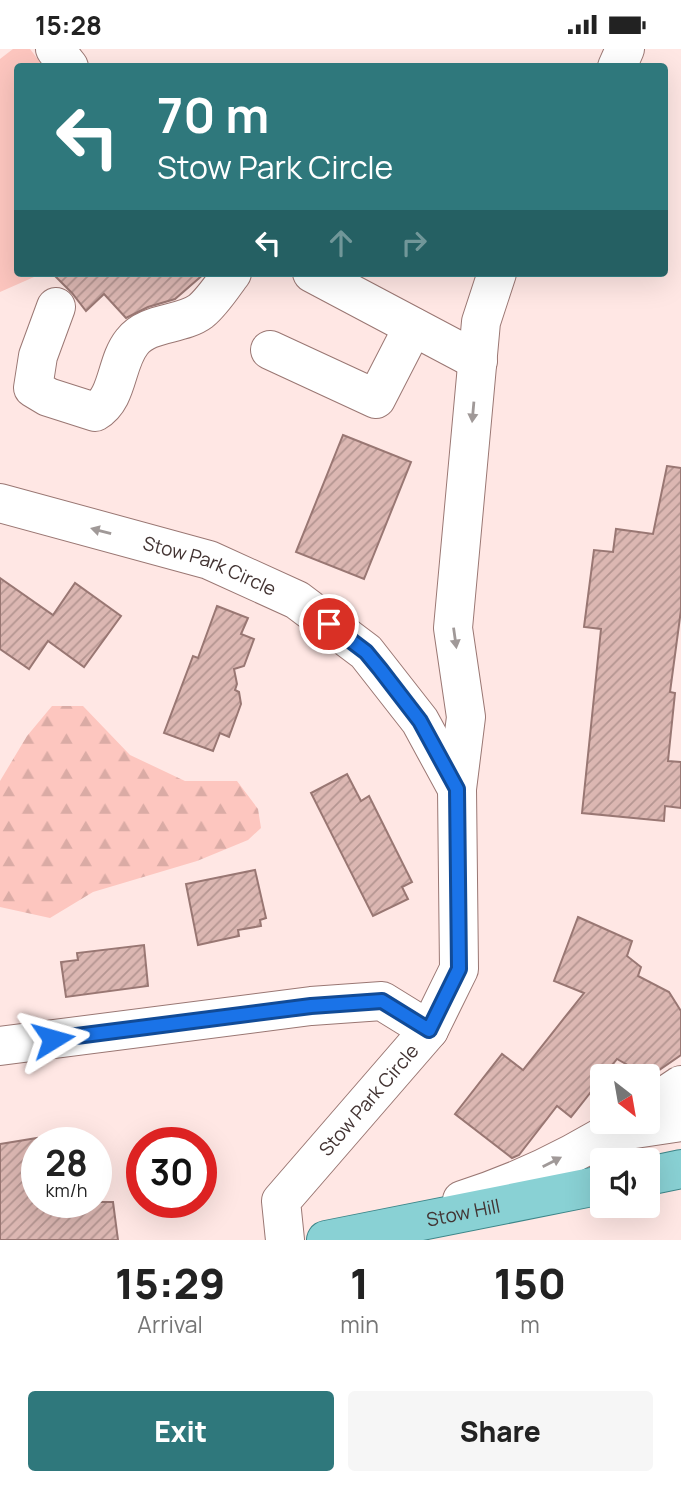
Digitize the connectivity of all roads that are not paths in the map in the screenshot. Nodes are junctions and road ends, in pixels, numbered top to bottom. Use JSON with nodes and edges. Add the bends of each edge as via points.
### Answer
{"nodes":[{"id":1,"x":55,"y":49,"type":"edge"},
{"id":2,"x":66,"y":63,"type":"edge"},
{"id":3,"x":229,"y":277,"type":"edge"},
{"id":4,"x":319,"y":277,"type":"edge"},
{"id":5,"x":496,"y":277,"type":"edge"},
{"id":6,"x":56,"y":307,"type":"dead end"},
{"id":7,"x":413,"y":327,"type":"junction"},
{"id":8,"x":270,"y":350,"type":"dead end"},
{"id":9,"x":478,"y":361,"type":"junction"},
{"id":10,"x":0,"y":503,"type":"edge"},
{"id":11,"x":457,"y":789,"type":"junction"},
{"id":12,"x":429,"y":1030,"type":"junction"},
{"id":13,"x":0,"y":1046,"type":"edge"},
{"id":14,"x":681,"y":1085,"type":"edge"},
{"id":15,"x":660,"y":1099,"type":"edge"},
{"id":16,"x":681,"y":1122,"type":"edge"},
{"id":17,"x":660,"y":1124,"type":"edge"},
{"id":18,"x":606,"y":1134,"type":"edge"},
{"id":19,"x":681,"y":1169,"type":"edge"},
{"id":20,"x":660,"y":1173,"type":"edge"},
{"id":21,"x":590,"y":1187,"type":"edge"},
{"id":22,"x":373,"y":1229,"type":"junction"},
{"id":23,"x":285,"y":1240,"type":"edge"},
{"id":24,"x":326,"y":1240,"type":"edge"}],
"edges":[{"from":1,"to":2,"type":"street"},
{"from":3,"to":6,"type":"street","via":[[201,311],[138,336],[122,360],[108,401],[95,412],[48,397],[33,387],[38,356]]},
{"from":4,"to":7,"type":"street"},
{"from":5,"to":9,"type":"street","name":"Stow Park Circle","via":[[481,322]]},
{"from":7,"to":8,"type":"street","via":[[376,399]]},
{"from":7,"to":9,"type":"street"},
{"from":9,"to":11,"type":"street","name":"Stow Park Circle","one_way":true,"via":[[453,628],[466,717]]},
{"from":11,"to":10,"type":"street","name":"Stow Park Circle","one_way":true,"via":[[420,721],[366,652],[297,600],[209,560]]},
{"from":11,"to":12,"type":"street","name":"Stow Park Circle","via":[[459,969]]},
{"from":12,"to":13,"type":"street","via":[[382,1001]]},
{"from":12,"to":23,"type":"street","name":"Stow Park Circle","via":[[281,1201]]},
{"from":14,"to":15,"type":"street"},
{"from":16,"to":17,"type":"street"},
{"from":22,"to":18,"type":"street","one_way":true,"via":[[505,1187]]},
{"from":19,"to":20,"type":"main road"},
{"from":21,"to":22,"type":"main road","name":"Stow Hill"},
{"from":22,"to":24,"type":"main road","name":"Stow Hill"}]}
